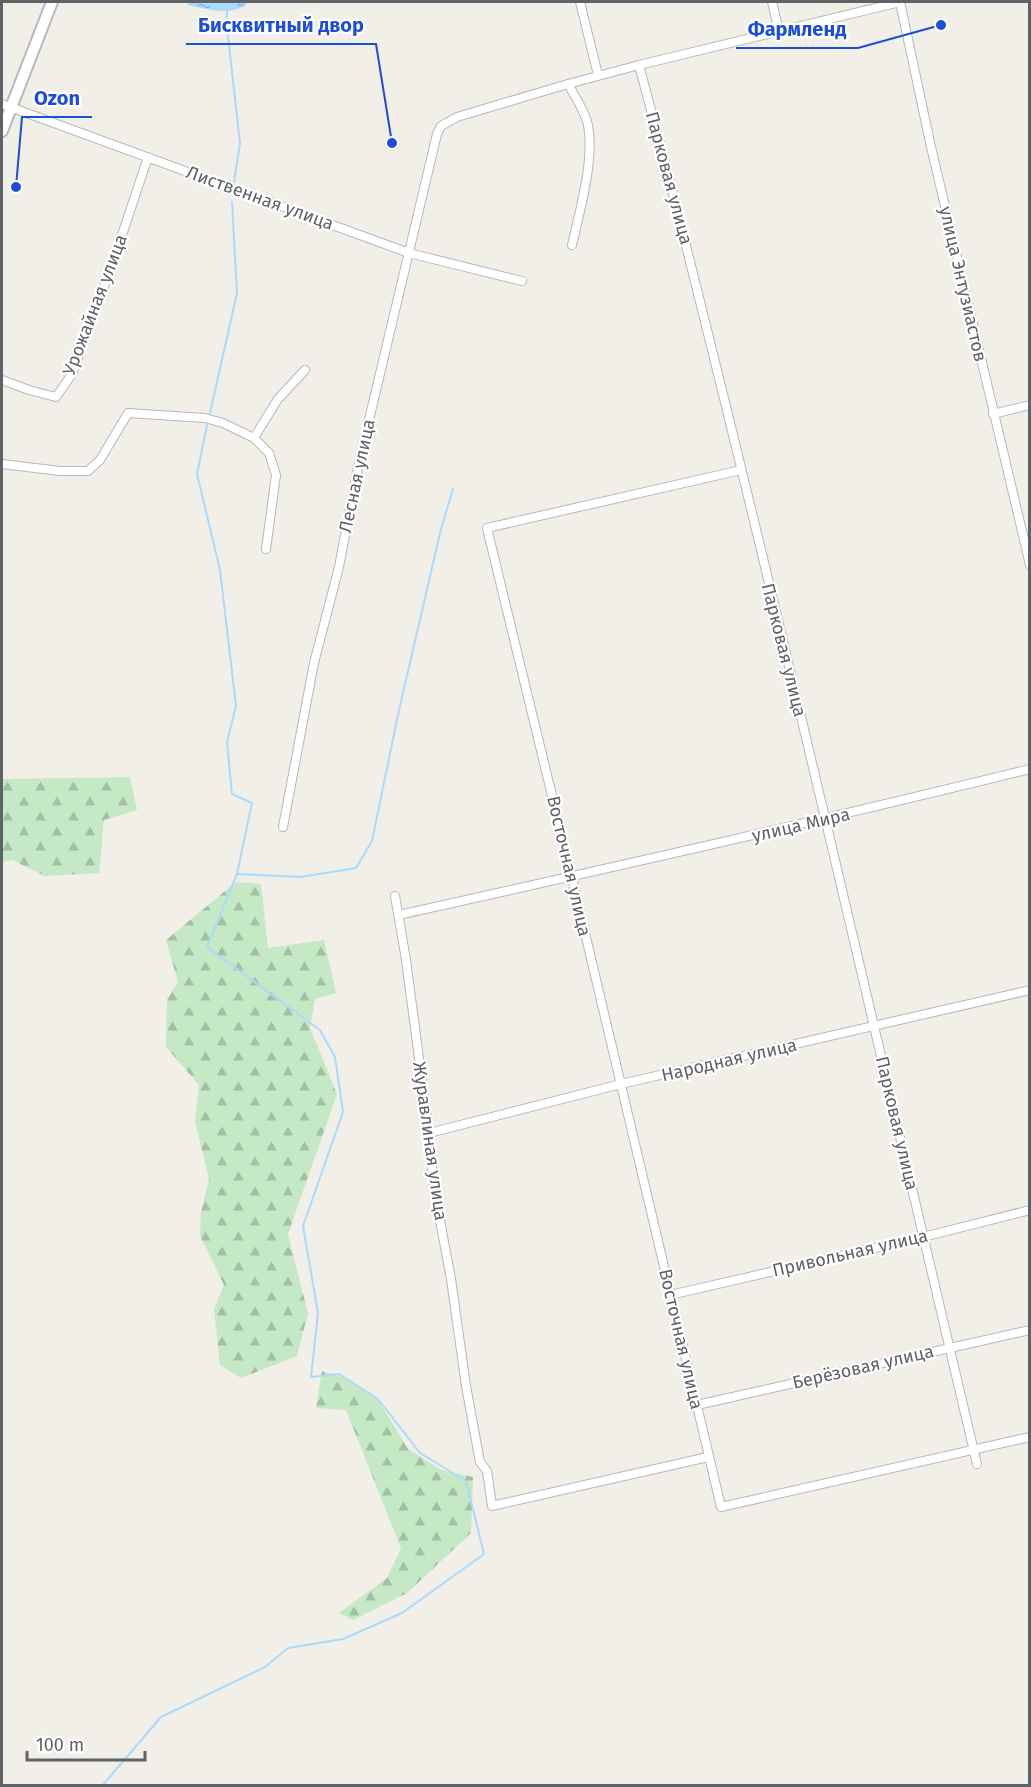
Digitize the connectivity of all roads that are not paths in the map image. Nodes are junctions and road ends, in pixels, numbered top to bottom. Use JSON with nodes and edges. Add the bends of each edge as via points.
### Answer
{"nodes":[{"id":1,"x":52,"y":2,"type":"edge"},
{"id":2,"x":580,"y":2,"type":"edge"},
{"id":3,"x":772,"y":2,"type":"edge"},
{"id":4,"x":900,"y":2,"type":"edge"},
{"id":5,"x":779,"y":31,"type":"junction"},
{"id":6,"x":639,"y":65,"type":"junction"},
{"id":7,"x":598,"y":75,"type":"junction"},
{"id":8,"x":568,"y":84,"type":"junction"},
{"id":9,"x":6,"y":105,"type":"edge"},
{"id":10,"x":2,"y":130,"type":"edge"},
{"id":11,"x":148,"y":157,"type":"junction"},
{"id":12,"x":573,"y":245,"type":"dead end"},
{"id":13,"x":409,"y":253,"type":"junction"},
{"id":14,"x":522,"y":280,"type":"dead end"},
{"id":15,"x":305,"y":370,"type":"dead end"},
{"id":16,"x":2,"y":380,"type":"edge"},
{"id":17,"x":1029,"y":405,"type":"edge"},
{"id":18,"x":993,"y":414,"type":"junction"},
{"id":19,"x":254,"y":438,"type":"junction"},
{"id":20,"x":2,"y":464,"type":"edge"},
{"id":21,"x":741,"y":470,"type":"junction"},
{"id":22,"x":266,"y":549,"type":"dead end"},
{"id":23,"x":1029,"y":565,"type":"edge"},
{"id":24,"x":1029,"y":769,"type":"edge"},
{"id":25,"x":825,"y":819,"type":"junction"},
{"id":26,"x":283,"y":827,"type":"dead end"},
{"id":27,"x":572,"y":878,"type":"junction"},
{"id":28,"x":395,"y":896,"type":"dead end"},
{"id":29,"x":399,"y":915,"type":"junction"},
{"id":30,"x":1029,"y":990,"type":"edge"},
{"id":31,"x":875,"y":1027,"type":"junction"},
{"id":32,"x":621,"y":1084,"type":"junction"},
{"id":33,"x":429,"y":1132,"type":"junction"},
{"id":34,"x":1029,"y":1210,"type":"edge"},
{"id":35,"x":923,"y":1237,"type":"junction"},
{"id":36,"x":670,"y":1295,"type":"junction"},
{"id":37,"x":1029,"y":1329,"type":"edge"},
{"id":38,"x":948,"y":1348,"type":"junction"},
{"id":39,"x":696,"y":1405,"type":"junction"},
{"id":40,"x":1029,"y":1437,"type":"edge"},
{"id":41,"x":974,"y":1450,"type":"junction"},
{"id":42,"x":708,"y":1456,"type":"junction"},
{"id":43,"x":977,"y":1464,"type":"dead end"}],
"edges":[{"from":1,"to":9,"type":"street"},
{"from":2,"to":7,"type":"street"},
{"from":3,"to":5,"type":"street"},
{"from":4,"to":5,"type":"street"},
{"from":4,"to":18,"type":"street","name":"улица Энтузиастов"},
{"from":5,"to":6,"type":"street"},
{"from":6,"to":7,"type":"street"},
{"from":6,"to":21,"type":"street","name":"Парковая улица"},
{"from":7,"to":8,"type":"street"},
{"from":8,"to":12,"type":"street","via":[[586,118],[590,137]]},
{"from":8,"to":13,"type":"street","name":"Лесная улица","via":[[457,117],[441,126]]},
{"from":9,"to":10,"type":"street"},
{"from":9,"to":11,"type":"street","name":"Лиственная улица"},
{"from":11,"to":13,"type":"street","name":"Лиственная улица"},
{"from":11,"to":16,"type":"street","name":"Урожайная улица","via":[[72,374],[56,397]]},
{"from":13,"to":14,"type":"street","name":"Лиственная улица"},
{"from":13,"to":26,"type":"street","name":"Лесная улица","via":[[314,663]]},
{"from":15,"to":19,"type":"street","via":[[278,399]]},
{"from":17,"to":18,"type":"street"},
{"from":18,"to":23,"type":"street","name":"улица Энтузиастов"},
{"from":19,"to":20,"type":"street","via":[[205,418],[128,413],[100,460],[88,471]]},
{"from":19,"to":22,"type":"street","via":[[269,453],[276,475]]},
{"from":21,"to":25,"type":"street","name":"Парковая улица"},
{"from":21,"to":27,"type":"street","name":"Восточная улица","via":[[487,528]]},
{"from":24,"to":25,"type":"street","name":"улица Мира"},
{"from":25,"to":27,"type":"street","name":"улица Мира"},
{"from":25,"to":31,"type":"street","name":"Парковая улица"},
{"from":27,"to":29,"type":"street","name":"улица Мира"},
{"from":27,"to":32,"type":"street","name":"Восточная улица"},
{"from":28,"to":29,"type":"street","name":"Журавлиная улица"},
{"from":29,"to":33,"type":"street","name":"Журавлиная улица"},
{"from":30,"to":31,"type":"street","name":"Народная улица"},
{"from":31,"to":32,"type":"street","name":"Народная улица"},
{"from":31,"to":35,"type":"street","name":"Парковая улица"},
{"from":32,"to":33,"type":"street","name":"Народная улица"},
{"from":32,"to":36,"type":"street","name":"Восточная улица"},
{"from":33,"to":42,"type":"street","name":"Журавлиная улица","via":[[434,1190],[466,1386],[492,1506]]},
{"from":34,"to":35,"type":"street","name":"Привольная улица"},
{"from":35,"to":36,"type":"street","name":"Привольная улица"},
{"from":35,"to":38,"type":"street","name":"Парковая улица"},
{"from":36,"to":39,"type":"street","name":"Восточная улица"},
{"from":37,"to":38,"type":"street","name":"Берёзовая улица"},
{"from":38,"to":39,"type":"street","name":"Берёзовая улица"},
{"from":38,"to":41,"type":"street","name":"Парковая улица"},
{"from":39,"to":42,"type":"street","name":"Восточная улица"},
{"from":40,"to":41,"type":"street"},
{"from":41,"to":42,"type":"street","name":"Восточная улица","via":[[721,1507]]},
{"from":41,"to":43,"type":"street","name":"Парковая улица"}]}
